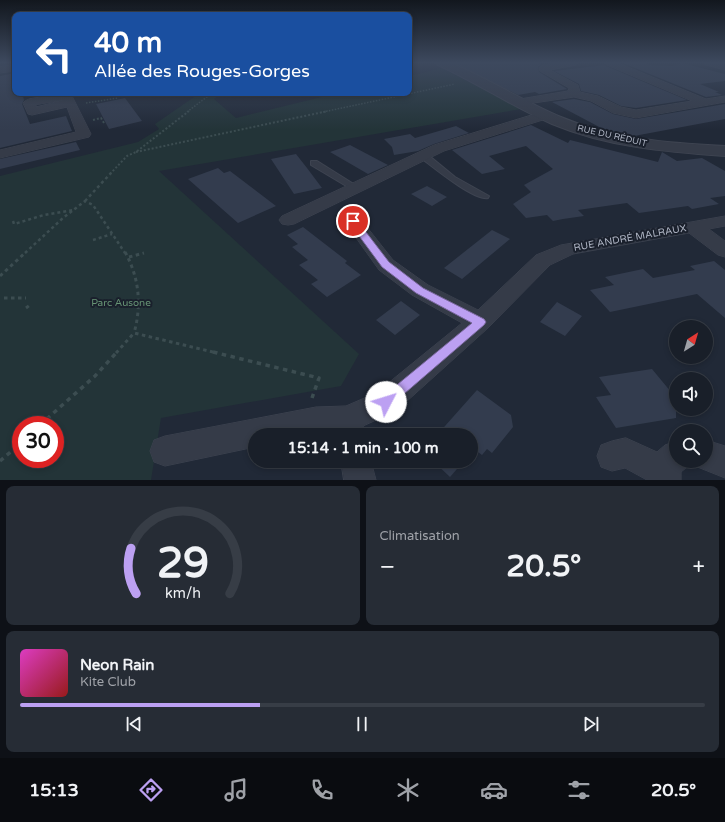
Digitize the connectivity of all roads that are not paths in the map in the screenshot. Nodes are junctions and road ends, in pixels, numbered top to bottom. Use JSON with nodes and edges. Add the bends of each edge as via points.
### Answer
{"nodes":[{"id":1,"x":489,"y":85,"type":"edge"},
{"id":2,"x":571,"y":85,"type":"edge"},
{"id":3,"x":664,"y":85,"type":"edge"},
{"id":4,"x":574,"y":94,"type":"junction"},
{"id":5,"x":43,"y":97,"type":"edge"},
{"id":6,"x":725,"y":99,"type":"edge"},
{"id":7,"x":520,"y":102,"type":"junction"},
{"id":8,"x":704,"y":102,"type":"junction"},
{"id":9,"x":71,"y":103,"type":"junction"},
{"id":10,"x":545,"y":115,"type":"junction"},
{"id":11,"x":725,"y":151,"type":"edge"},
{"id":12,"x":0,"y":154,"type":"edge"},
{"id":13,"x":424,"y":156,"type":"junction"},
{"id":14,"x":314,"y":163,"type":"dead end"},
{"id":15,"x":356,"y":188,"type":"junction"},
{"id":16,"x":485,"y":196,"type":"dead end"},
{"id":17,"x":288,"y":220,"type":"dead end"},
{"id":18,"x":725,"y":220,"type":"edge"},
{"id":19,"x":353,"y":221,"type":"dead end"},
{"id":20,"x":692,"y":226,"type":"junction"},
{"id":21,"x":725,"y":251,"type":"edge"},
{"id":22,"x":480,"y":322,"type":"junction"},
{"id":23,"x":349,"y":427,"type":"edge"},
{"id":24,"x":164,"y":452,"type":"dead end"},
{"id":25,"x":612,"y":456,"type":"dead end"},
{"id":26,"x":713,"y":458,"type":"edge"},
{"id":27,"x":725,"y":463,"type":"edge"},
{"id":28,"x":357,"y":468,"type":"edge"},
{"id":29,"x":668,"y":469,"type":"edge"},
{"id":30,"x":360,"y":480,"type":"edge"}],
"edges":[{"from":1,"to":7,"type":"street","name":"RUE DU RÉDUIT"},
{"from":2,"to":4,"type":"street","via":[[574,87]]},
{"from":3,"to":8,"type":"street"},
{"from":4,"to":7,"type":"street"},
{"from":4,"to":8,"type":"street","via":[[594,98],[616,110],[636,114]]},
{"from":5,"to":9,"type":"street","via":[[67,96]]},
{"from":5,"to":9,"type":"street","via":[[29,103],[32,111]]},
{"from":6,"to":8,"type":"street"},
{"from":7,"to":10,"type":"street","name":"RUE DU RÉDUIT"},
{"from":9,"to":12,"type":"street","via":[[84,134]]},
{"from":10,"to":11,"type":"street","name":"RUE DU RÉDUIT","via":[[573,127],[638,144]]},
{"from":10,"to":13,"type":"street","via":[[439,148]]},
{"from":13,"to":15,"type":"street"},
{"from":13,"to":16,"type":"lane","via":[[452,179]]},
{"from":14,"to":15,"type":"lane"},
{"from":15,"to":17,"type":"street"},
{"from":18,"to":20,"type":"street","name":"RUE ANDRÉ MALRAUX"},
{"from":19,"to":22,"type":"street","via":[[386,265],[420,290]]},
{"from":20,"to":21,"type":"street"},
{"from":20,"to":22,"type":"street","name":"RUE ANDRÉ MALRAUX","via":[[568,249],[543,260]]},
{"from":22,"to":23,"type":"street","name":"RUE ANDRÉ MALRAUX","via":[[386,402]]},
{"from":23,"to":24,"type":"street","name":"RUE ANDRÉ MALRAUX","via":[[316,421]]},
{"from":25,"to":29,"type":"street","via":[[626,453]]},
{"from":26,"to":27,"type":"street"},
{"from":28,"to":30,"type":"street"}]}
